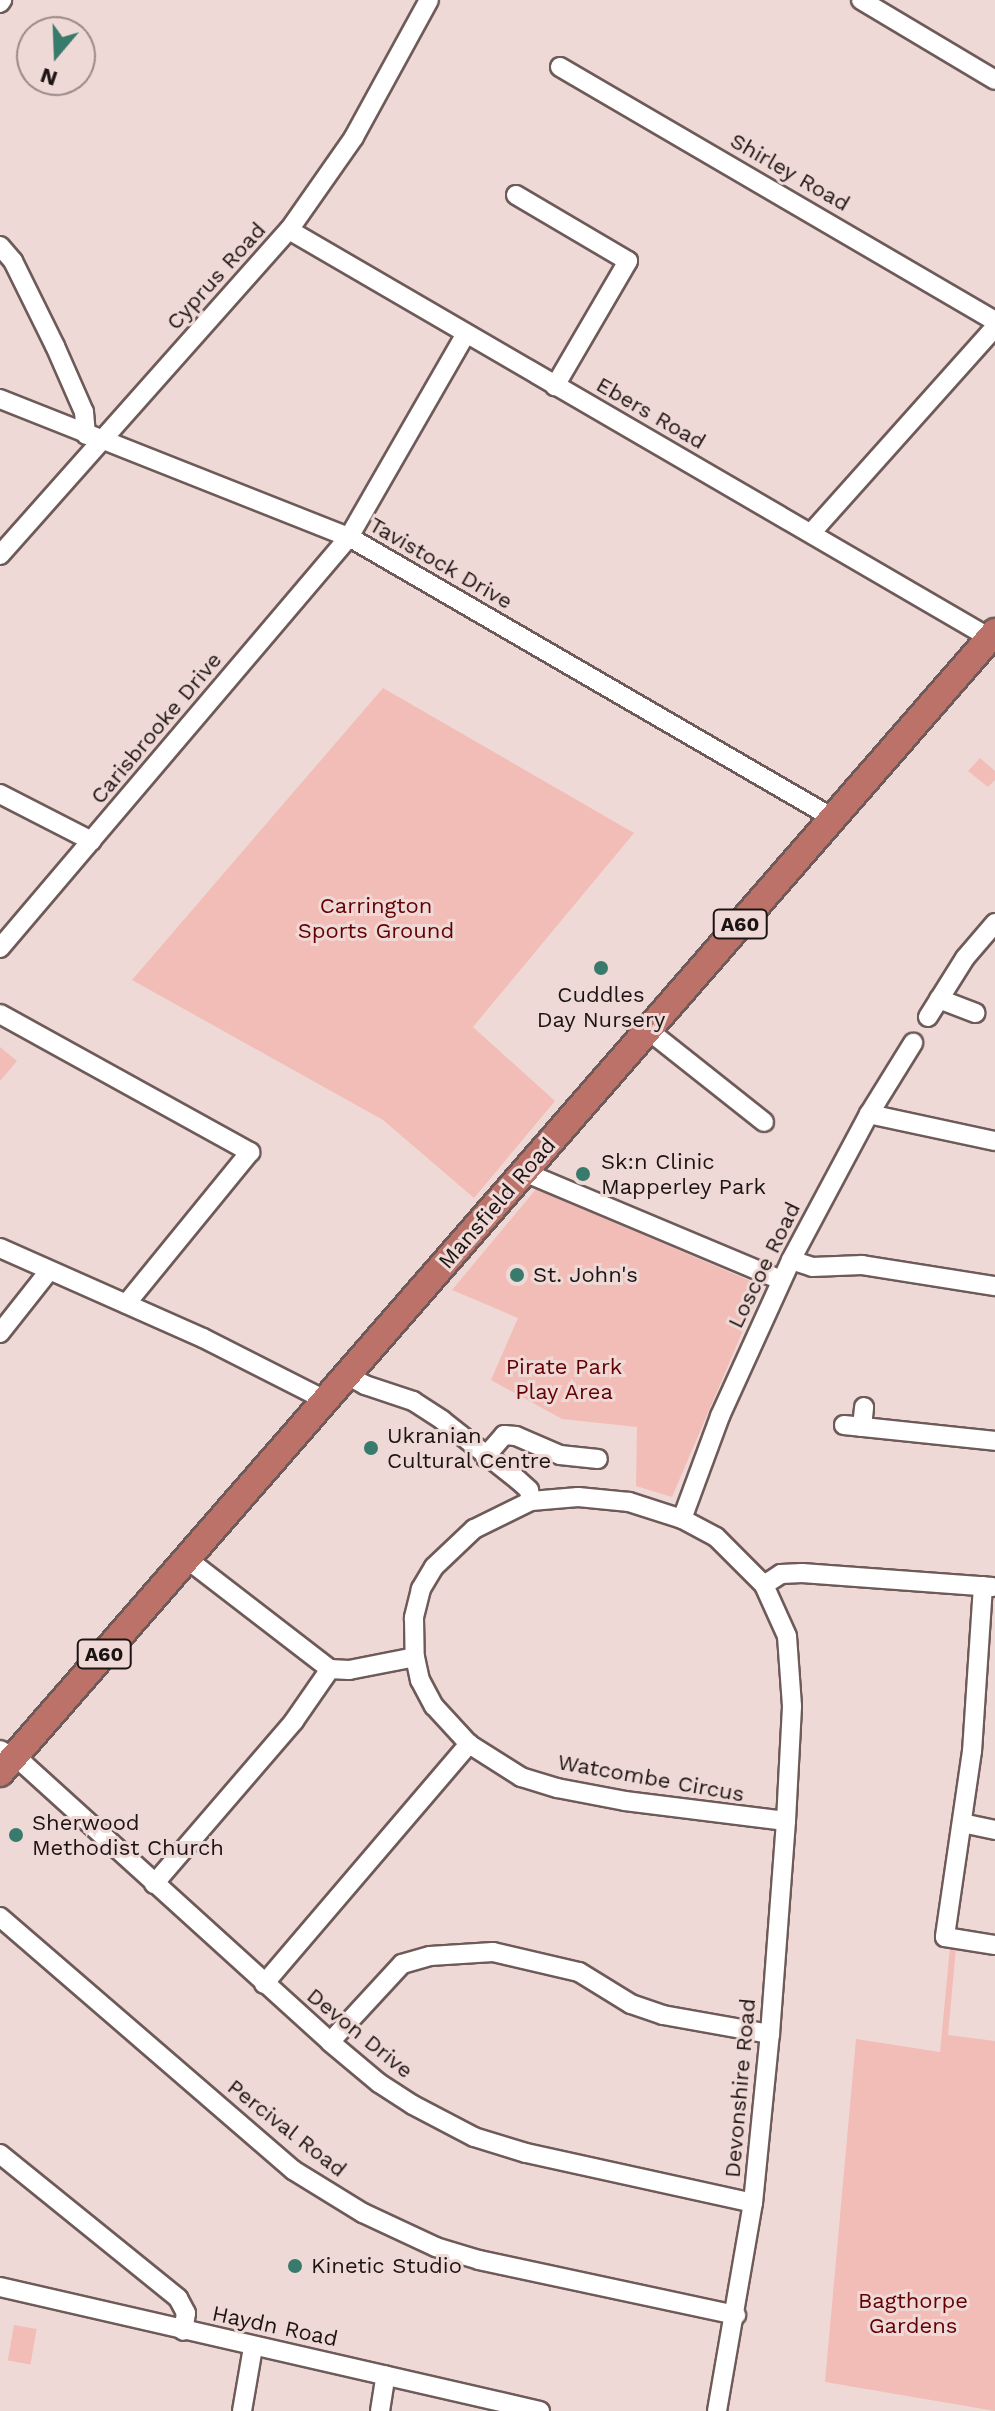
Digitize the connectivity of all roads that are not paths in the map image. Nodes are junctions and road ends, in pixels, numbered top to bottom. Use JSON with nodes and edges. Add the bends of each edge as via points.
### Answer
{"nodes":[{"id":1,"x":429,"y":0,"type":"edge"},
{"id":2,"x":861,"y":0,"type":"edge"},
{"id":3,"x":560,"y":67,"type":"dead end"},
{"id":4,"x":995,"y":80,"type":"edge"},
{"id":5,"x":516,"y":195,"type":"dead end"},
{"id":6,"x":289,"y":230,"type":"junction"},
{"id":7,"x":0,"y":246,"type":"edge"},
{"id":8,"x":995,"y":321,"type":"edge"},
{"id":9,"x":995,"y":327,"type":"edge"},
{"id":10,"x":465,"y":335,"type":"junction"},
{"id":11,"x":555,"y":386,"type":"junction"},
{"id":12,"x":0,"y":399,"type":"edge"},
{"id":13,"x":92,"y":438,"type":"junction"},
{"id":14,"x":812,"y":532,"type":"junction"},
{"id":15,"x":349,"y":537,"type":"junction"},
{"id":16,"x":0,"y":555,"type":"edge"},
{"id":17,"x":992,"y":635,"type":"edge"},
{"id":18,"x":0,"y":794,"type":"edge"},
{"id":19,"x":833,"y":818,"type":"junction"},
{"id":20,"x":92,"y":841,"type":"junction"},
{"id":21,"x":995,"y":923,"type":"edge"},
{"id":22,"x":0,"y":948,"type":"edge"},
{"id":23,"x":939,"y":999,"type":"junction"},
{"id":24,"x":975,"y":1013,"type":"dead end"},
{"id":25,"x":0,"y":1014,"type":"edge"},
{"id":26,"x":928,"y":1017,"type":"dead end"},
{"id":27,"x":648,"y":1030,"type":"junction"},
{"id":28,"x":913,"y":1043,"type":"dead end"},
{"id":29,"x":869,"y":1114,"type":"junction"},
{"id":30,"x":764,"y":1122,"type":"dead end"},
{"id":31,"x":995,"y":1141,"type":"edge"},
{"id":32,"x":524,"y":1172,"type":"junction"},
{"id":33,"x":0,"y":1248,"type":"edge"},
{"id":34,"x":791,"y":1260,"type":"junction"},
{"id":35,"x":49,"y":1271,"type":"junction"},
{"id":36,"x":781,"y":1280,"type":"junction"},
{"id":37,"x":995,"y":1286,"type":"edge"},
{"id":38,"x":126,"y":1304,"type":"junction"},
{"id":39,"x":0,"y":1333,"type":"edge"},
{"id":40,"x":347,"y":1375,"type":"junction"},
{"id":41,"x":325,"y":1400,"type":"junction"},
{"id":42,"x":864,"y":1407,"type":"dead end"},
{"id":43,"x":995,"y":1441,"type":"edge"},
{"id":44,"x":485,"y":1457,"type":"junction"},
{"id":45,"x":598,"y":1459,"type":"dead end"},
{"id":46,"x":531,"y":1501,"type":"junction"},
{"id":47,"x":682,"y":1519,"type":"junction"},
{"id":48,"x":187,"y":1559,"type":"junction"},
{"id":49,"x":764,"y":1585,"type":"junction"},
{"id":50,"x":989,"y":1586,"type":"edge"},
{"id":51,"x":415,"y":1657,"type":"junction"},
{"id":52,"x":330,"y":1669,"type":"junction"},
{"id":53,"x":469,"y":1744,"type":"junction"},
{"id":54,"x":5,"y":1760,"type":"edge"},
{"id":55,"x":788,"y":1767,"type":"joint"},
{"id":56,"x":786,"y":1821,"type":"junction"},
{"id":57,"x":962,"y":1823,"type":"junction"},
{"id":58,"x":995,"y":1830,"type":"edge"},
{"id":59,"x":154,"y":1884,"type":"junction"},
{"id":60,"x":0,"y":1917,"type":"edge"},
{"id":61,"x":995,"y":1945,"type":"edge"},
{"id":62,"x":264,"y":1984,"type":"junction"},
{"id":63,"x":770,"y":2034,"type":"junction"},
{"id":64,"x":330,"y":2042,"type":"junction"},
{"id":65,"x":0,"y":2154,"type":"edge"},
{"id":66,"x":753,"y":2203,"type":"junction"},
{"id":67,"x":0,"y":2288,"type":"edge"},
{"id":68,"x":736,"y":2315,"type":"junction"},
{"id":69,"x":183,"y":2331,"type":"junction"},
{"id":70,"x":253,"y":2347,"type":"junction"},
{"id":71,"x":386,"y":2375,"type":"junction"},
{"id":72,"x":242,"y":2411,"type":"edge"},
{"id":73,"x":380,"y":2411,"type":"edge"},
{"id":74,"x":540,"y":2411,"type":"edge"},
{"id":75,"x":717,"y":2411,"type":"edge"}],
"edges":[{"from":1,"to":6,"type":"street","name":"Cyprus Road","via":[[354,137]]},
{"from":2,"to":4,"type":"street"},
{"from":3,"to":8,"type":"street","name":"Shirley Road"},
{"from":5,"to":11,"type":"street","via":[[628,261]]},
{"from":6,"to":10,"type":"street","name":"Ebers Road"},
{"from":6,"to":13,"type":"street","name":"Cyprus Road"},
{"from":7,"to":13,"type":"street","via":[[13,261],[55,346]]},
{"from":9,"to":14,"type":"street"},
{"from":10,"to":11,"type":"street","name":"Ebers Road"},
{"from":10,"to":15,"type":"street","name":"Carisbrooke Drive"},
{"from":11,"to":14,"type":"street","name":"Ebers Road"},
{"from":12,"to":13,"type":"street","name":"Tavistock Drive"},
{"from":13,"to":15,"type":"street","name":"Tavistock Drive"},
{"from":13,"to":16,"type":"street","name":"Cyprus Road"},
{"from":14,"to":17,"type":"street","name":"Ebers Road"},
{"from":15,"to":19,"type":"street","name":"Tavistock Drive"},
{"from":15,"to":20,"type":"street","name":"Carisbrooke Drive"},
{"from":17,"to":19,"type":"highway","name":"Mansfield Road","number":"A60"},
{"from":18,"to":20,"type":"street"},
{"from":19,"to":27,"type":"highway","name":"Mansfield Road","number":"A60"},
{"from":20,"to":22,"type":"street","name":"Carisbrooke Drive"},
{"from":21,"to":23,"type":"street"},
{"from":23,"to":24,"type":"street"},
{"from":23,"to":26,"type":"street"},
{"from":25,"to":38,"type":"street","via":[[250,1152]]},
{"from":27,"to":30,"type":"street"},
{"from":27,"to":32,"type":"highway","name":"Mansfield Road","number":"A60"},
{"from":28,"to":29,"type":"street","name":"Loscoe Road"},
{"from":29,"to":31,"type":"street"},
{"from":29,"to":34,"type":"street","name":"Loscoe Road"},
{"from":32,"to":36,"type":"street"},
{"from":32,"to":40,"type":"highway","name":"Mansfield Road","number":"A60"},
{"from":33,"to":35,"type":"street"},
{"from":34,"to":36,"type":"street","name":"Loscoe Road"},
{"from":34,"to":37,"type":"street","via":[[812,1267],[862,1265]]},
{"from":35,"to":38,"type":"street"},
{"from":35,"to":39,"type":"street"},
{"from":36,"to":47,"type":"street","name":"Loscoe Road","via":[[720,1416]]},
{"from":38,"to":41,"type":"street"},
{"from":40,"to":41,"type":"highway","name":"Mansfield Road","number":"A60"},
{"from":40,"to":44,"type":"street","via":[[413,1401]]},
{"from":41,"to":48,"type":"highway","name":"Mansfield Road","number":"A60"},
{"from":42,"to":43,"type":"street","via":[[853,1426]]},
{"from":44,"to":45,"type":"street","via":[[504,1435],[559,1458]]},
{"from":44,"to":46,"type":"street","via":[[529,1490]]},
{"from":46,"to":47,"type":"street","name":"Watcombe Circus","via":[[578,1497],[629,1502]]},
{"from":46,"to":51,"type":"street","name":"Watcombe Circus","via":[[474,1529],[434,1567],[421,1589],[414,1618]]},
{"from":47,"to":49,"type":"street","name":"Watcombe Circus","via":[[716,1537]]},
{"from":48,"to":52,"type":"street"},
{"from":48,"to":54,"type":"highway","name":"Mansfield Road","number":"A60"},
{"from":49,"to":50,"type":"street","via":[[781,1574],[802,1573]]},
{"from":49,"to":55,"type":"street","name":"Watcombe Circus","via":[[787,1636],[791,1664]]},
{"from":50,"to":57,"type":"street"},
{"from":51,"to":52,"type":"street"},
{"from":51,"to":53,"type":"street","name":"Watcombe Circus","via":[[434,1706]]},
{"from":52,"to":59,"type":"street","via":[[294,1721]]},
{"from":53,"to":56,"type":"street","name":"Watcombe Circus","via":[[521,1777],[557,1788]]},
{"from":53,"to":62,"type":"street"},
{"from":54,"to":59,"type":"street","name":"Devon Drive"},
{"from":55,"to":56,"type":"street","name":"Devonshire Road"},
{"from":56,"to":63,"type":"street","name":"Devonshire Road"},
{"from":57,"to":58,"type":"street"},
{"from":57,"to":61,"type":"street","via":[[945,1937]]},
{"from":59,"to":62,"type":"street","name":"Devon Drive"},
{"from":60,"to":68,"type":"street","name":"Percival Road","via":[[293,2170],[363,2213],[436,2247],[479,2260]]},
{"from":62,"to":64,"type":"street","name":"Devon Drive"},
{"from":63,"to":64,"type":"street","via":[[663,2015],[631,2004],[579,1972],[493,1952],[430,1956],[402,1964]]},
{"from":63,"to":66,"type":"street","name":"Devonshire Road"},
{"from":64,"to":66,"type":"street","name":"Devon Drive","via":[[390,2091],[474,2137]]},
{"from":65,"to":69,"type":"street","via":[[182,2303],[187,2318]]},
{"from":66,"to":68,"type":"street","name":"Devonshire Road"},
{"from":67,"to":69,"type":"street","name":"Haydn Road"},
{"from":68,"to":75,"type":"street","name":"Devonshire Road"},
{"from":69,"to":70,"type":"street","name":"Haydn Road"},
{"from":70,"to":71,"type":"street","name":"Haydn Road"},
{"from":70,"to":72,"type":"street"},
{"from":71,"to":73,"type":"street"},
{"from":71,"to":74,"type":"street","name":"Haydn Road"}]}
